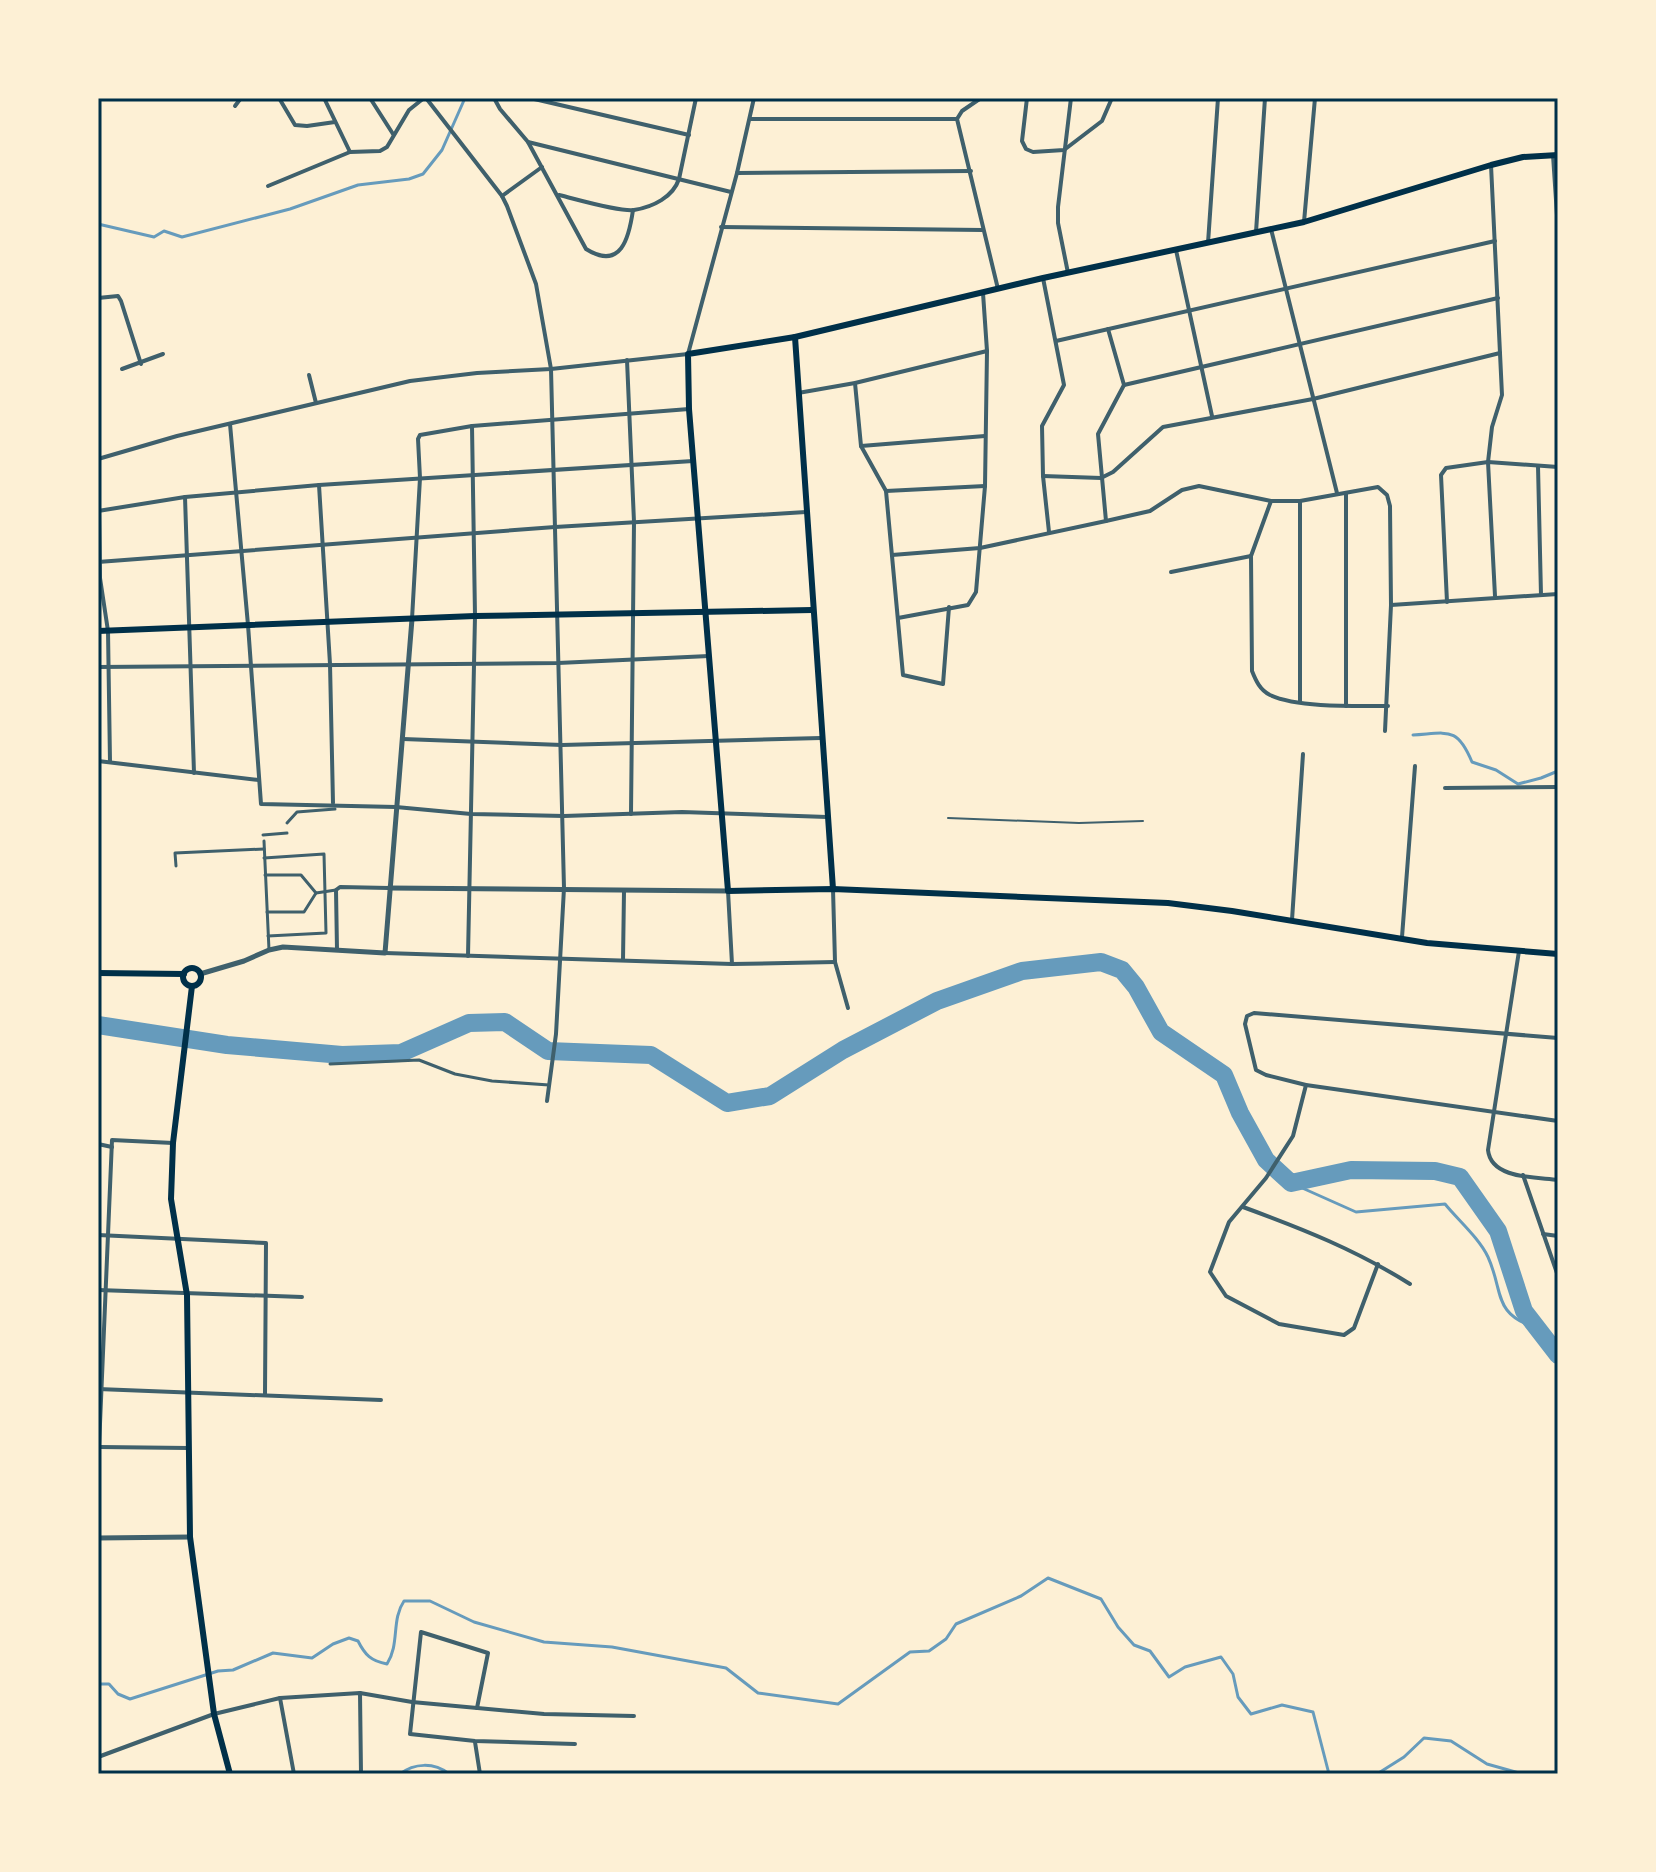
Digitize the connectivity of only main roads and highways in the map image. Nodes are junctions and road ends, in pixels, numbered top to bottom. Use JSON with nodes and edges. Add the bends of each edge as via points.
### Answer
{"nodes":[{"id":1,"x":1556,"y":155,"type":"edge"},
{"id":2,"x":795,"y":337,"type":"junction"},
{"id":3,"x":812,"y":610,"type":"junction"},
{"id":4,"x":706,"y":612,"type":"junction"},
{"id":5,"x":98,"y":631,"type":"edge"},
{"id":6,"x":833,"y":889,"type":"junction"},
{"id":7,"x":1558,"y":954,"type":"edge"},
{"id":8,"x":98,"y":973,"type":"edge"},
{"id":9,"x":184,"y":974,"type":"junction"},
{"id":10,"x":192,"y":986,"type":"junction"},
{"id":11,"x":230,"y":1774,"type":"edge"}],
"edges":[{"from":1,"to":2,"type":"main road","via":[[1491,165],[1304,222]]},
{"from":2,"to":3,"type":"main road"},
{"from":2,"to":4,"type":"main road","via":[[688,354]]},
{"from":3,"to":4,"type":"main road"},
{"from":3,"to":6,"type":"main road"},
{"from":4,"to":5,"type":"main road"},
{"from":4,"to":6,"type":"main road","via":[[728,891]]},
{"from":6,"to":7,"type":"main road","via":[[1168,903],[1427,943]]},
{"from":8,"to":9,"type":"main road"},
{"from":9,"to":10,"type":"main road","via":[[184,982]]},
{"from":9,"to":10,"type":"main road","via":[[190,968],[200,974],[199,983]]},
{"from":10,"to":11,"type":"main road","via":[[171,1199],[187,1295],[190,1537],[214,1714]]}]}
